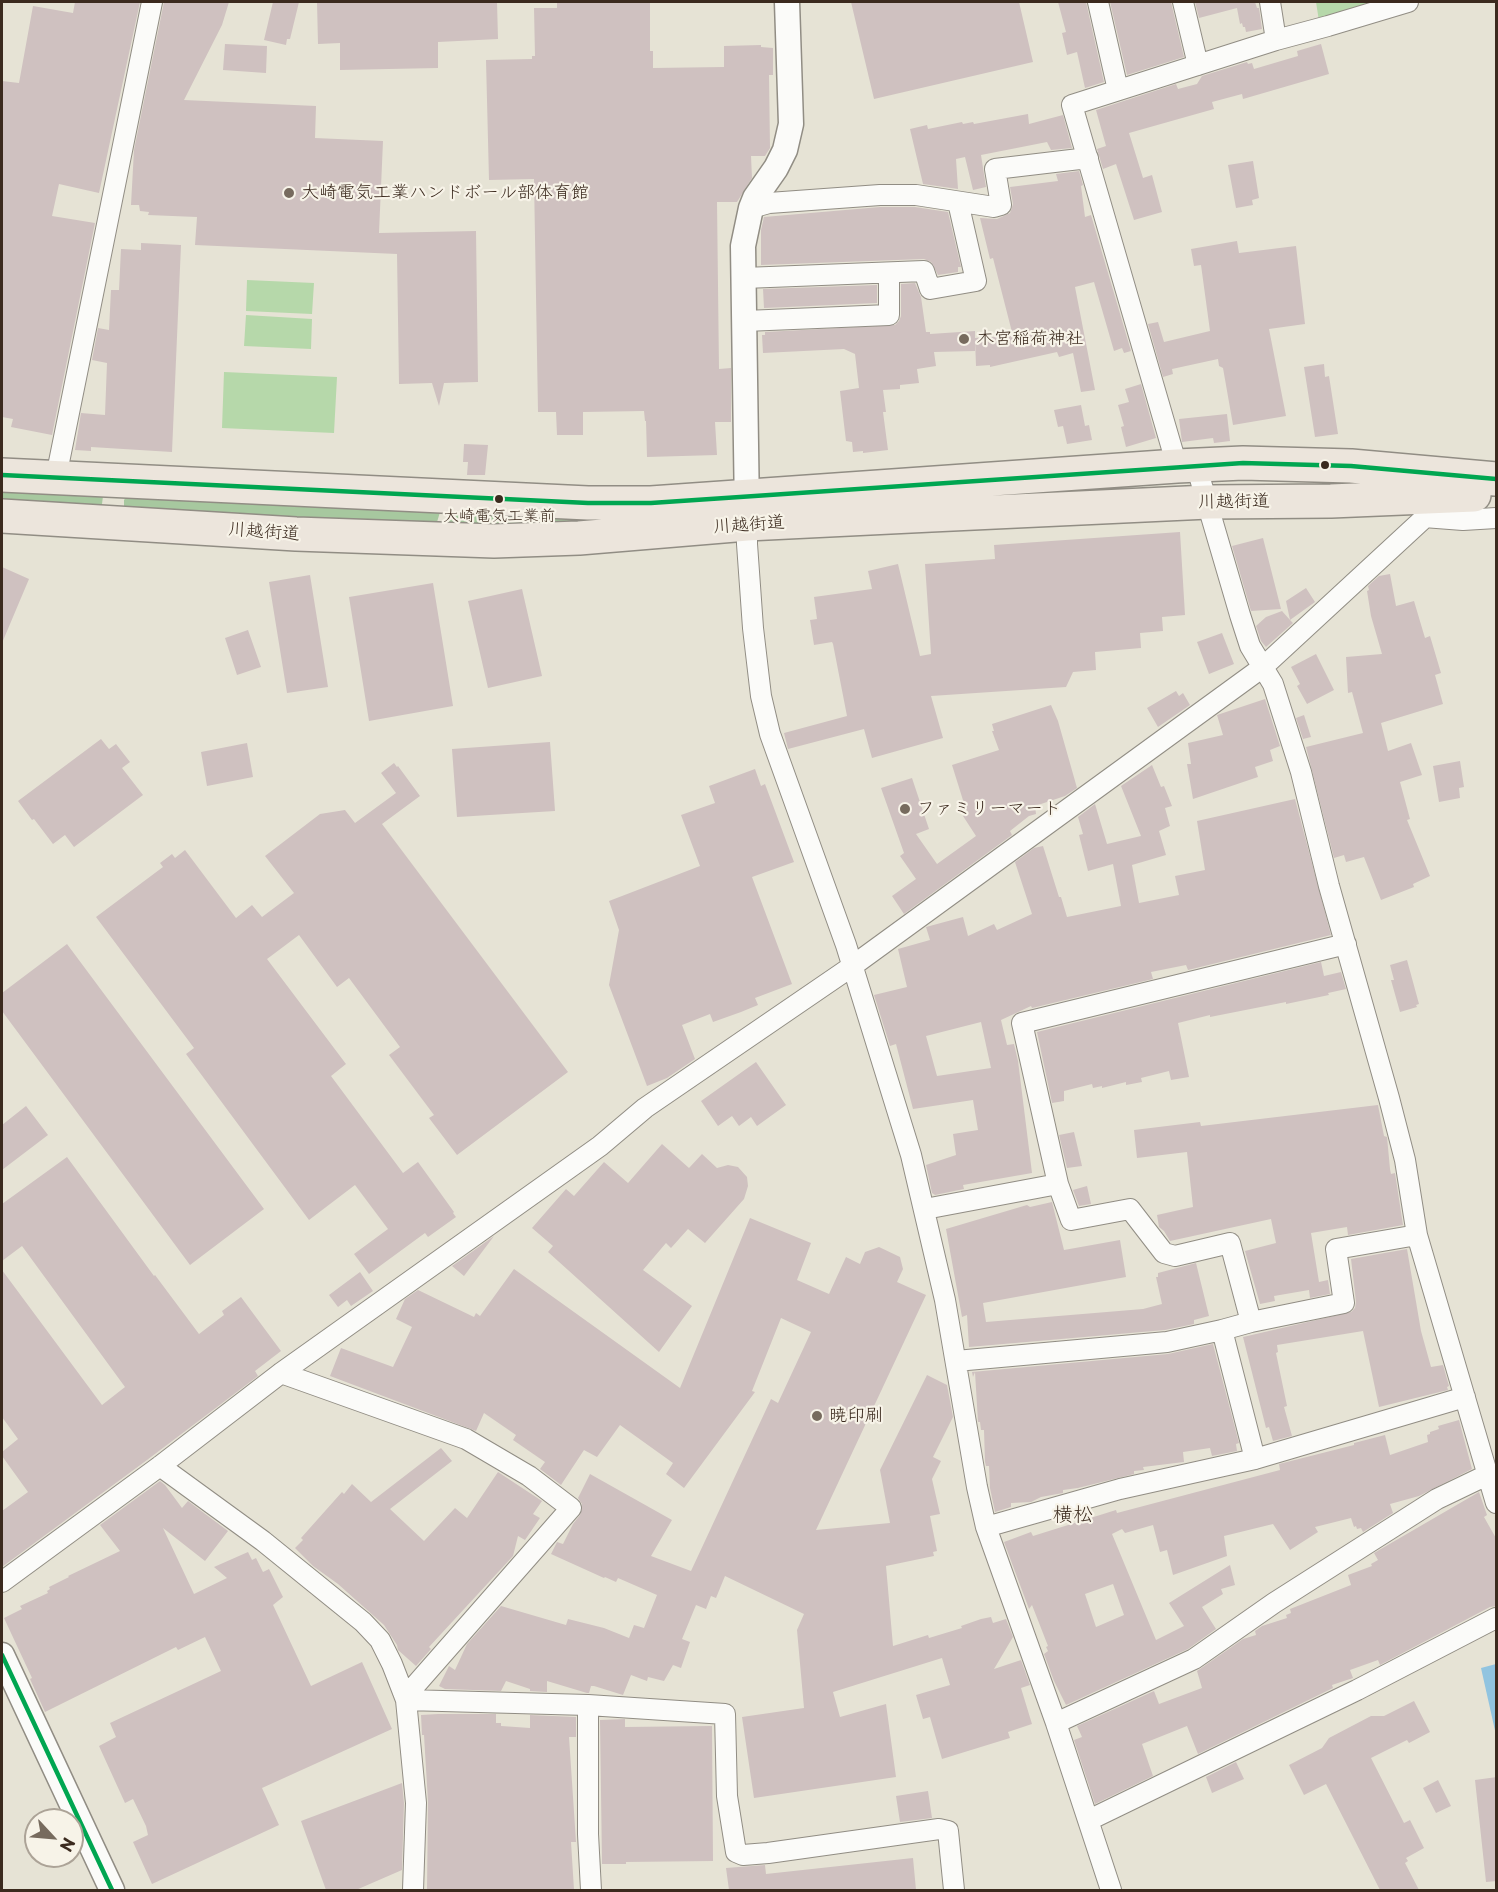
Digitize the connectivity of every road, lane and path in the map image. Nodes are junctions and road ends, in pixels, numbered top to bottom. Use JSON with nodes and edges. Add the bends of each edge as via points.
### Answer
{"nodes":[{"id":1,"x":152,"y":2,"type":"edge"},
{"id":2,"x":787,"y":2,"type":"edge"},
{"id":3,"x":1098,"y":2,"type":"edge"},
{"id":4,"x":1183,"y":2,"type":"edge"},
{"id":5,"x":1270,"y":2,"type":"edge"},
{"id":6,"x":1408,"y":2,"type":"edge"},
{"id":7,"x":1276,"y":39,"type":"junction"},
{"id":8,"x":1198,"y":64,"type":"junction"},
{"id":9,"x":1118,"y":90,"type":"junction"},
{"id":10,"x":1088,"y":158,"type":"junction"},
{"id":11,"x":958,"y":202,"type":"junction"},
{"id":12,"x":751,"y":208,"type":"junction"},
{"id":13,"x":890,"y":273,"type":"junction"},
{"id":14,"x":744,"y":278,"type":"junction"},
{"id":15,"x":745,"y":321,"type":"junction"},
{"id":16,"x":1186,"y":466,"type":"junction"},
{"id":17,"x":2,"y":475,"type":"edge"},
{"id":18,"x":56,"y":477,"type":"junction"},
{"id":19,"x":1497,"y":479,"type":"edge"},
{"id":20,"x":1497,"y":493,"type":"edge"},
{"id":21,"x":1448,"y":496,"type":"junction"},
{"id":22,"x":1208,"y":502,"type":"junction"},
{"id":23,"x":747,"y":511,"type":"junction"},
{"id":24,"x":2,"y":516,"type":"edge"},
{"id":25,"x":1424,"y":517,"type":"junction"},
{"id":26,"x":1497,"y":518,"type":"edge"},
{"id":27,"x":1263,"y":667,"type":"junction"},
{"id":28,"x":1346,"y":944,"type":"junction"},
{"id":29,"x":851,"y":967,"type":"junction"},
{"id":30,"x":1058,"y":1184,"type":"junction"},
{"id":31,"x":925,"y":1209,"type":"junction"},
{"id":32,"x":1417,"y":1235,"type":"junction"},
{"id":33,"x":1251,"y":1323,"type":"junction"},
{"id":34,"x":1222,"y":1330,"type":"junction"},
{"id":35,"x":956,"y":1361,"type":"junction"},
{"id":36,"x":281,"y":1372,"type":"junction"},
{"id":37,"x":1465,"y":1397,"type":"junction"},
{"id":38,"x":1256,"y":1458,"type":"junction"},
{"id":39,"x":160,"y":1466,"type":"junction"},
{"id":40,"x":1487,"y":1475,"type":"junction"},
{"id":41,"x":1497,"y":1503,"type":"edge"},
{"id":42,"x":986,"y":1527,"type":"junction"},
{"id":43,"x":2,"y":1582,"type":"edge"},
{"id":44,"x":1497,"y":1618,"type":"edge"},
{"id":45,"x":2,"y":1655,"type":"edge"},
{"id":46,"x":405,"y":1699,"type":"junction"},
{"id":47,"x":588,"y":1705,"type":"junction"},
{"id":48,"x":1056,"y":1723,"type":"junction"},
{"id":49,"x":1089,"y":1820,"type":"junction"},
{"id":50,"x":112,"y":1890,"type":"edge"},
{"id":51,"x":413,"y":1890,"type":"edge"},
{"id":52,"x":591,"y":1890,"type":"edge"},
{"id":53,"x":954,"y":1890,"type":"edge"},
{"id":54,"x":1111,"y":1890,"type":"edge"}],
"edges":[{"from":1,"to":18,"type":"street"},
{"from":2,"to":12,"type":"street","via":[[791,124],[785,150]]},
{"from":3,"to":9,"type":"street"},
{"from":4,"to":8,"type":"street"},
{"from":5,"to":7,"type":"street"},
{"from":6,"to":7,"type":"street"},
{"from":7,"to":8,"type":"street"},
{"from":8,"to":9,"type":"street"},
{"from":9,"to":10,"type":"street","via":[[1072,105]]},
{"from":10,"to":11,"type":"street","via":[[995,169],[1001,205]]},
{"from":10,"to":16,"type":"street"},
{"from":11,"to":12,"type":"street","via":[[916,195],[880,195],[769,203]]},
{"from":11,"to":13,"type":"street","via":[[976,281],[930,289],[924,270]]},
{"from":12,"to":14,"type":"street","via":[[743,246]]},
{"from":13,"to":14,"type":"street"},
{"from":13,"to":15,"type":"street","via":[[889,315]]},
{"from":14,"to":15,"type":"street"},
{"from":15,"to":23,"type":"street"},
{"from":16,"to":19,"type":"highway","name":"川越街道","via":[[1351,466]]},
{"from":16,"to":22,"type":"street"},
{"from":16,"to":23,"type":"highway","name":"川越街道"},
{"from":17,"to":18,"type":"highway","name":"川越街道"},
{"from":18,"to":23,"type":"highway","name":"川越街道","via":[[651,503]]},
{"from":20,"to":21,"type":"highway","name":"川越街道"},
{"from":21,"to":22,"type":"highway","name":"川越街道"},
{"from":21,"to":25,"type":"street"},
{"from":22,"to":23,"type":"highway","name":"川越街道"},
{"from":22,"to":27,"type":"street","via":[[1240,615]]},
{"from":23,"to":24,"type":"highway","name":"川越街道","via":[[579,538],[440,540]]},
{"from":23,"to":29,"type":"street","via":[[761,696],[770,734]]},
{"from":25,"to":26,"type":"street"},
{"from":25,"to":27,"type":"street"},
{"from":27,"to":28,"type":"street","via":[[1273,684],[1301,772]]},
{"from":27,"to":29,"type":"street"},
{"from":28,"to":30,"type":"street","via":[[1022,1023]]},
{"from":28,"to":32,"type":"street","via":[[1405,1160]]},
{"from":29,"to":31,"type":"street"},
{"from":29,"to":36,"type":"street","via":[[645,1108],[600,1146]]},
{"from":30,"to":31,"type":"street"},
{"from":30,"to":33,"type":"street","via":[[1071,1220],[1130,1209],[1164,1253],[1175,1256],[1230,1243]]},
{"from":31,"to":35,"type":"street"},
{"from":32,"to":33,"type":"street","via":[[1336,1249],[1344,1303]]},
{"from":32,"to":37,"type":"street"},
{"from":33,"to":34,"type":"street"},
{"from":34,"to":35,"type":"street","via":[[1167,1342]]},
{"from":34,"to":38,"type":"street"},
{"from":35,"to":42,"type":"street"},
{"from":36,"to":39,"type":"street"},
{"from":36,"to":46,"type":"street","via":[[466,1439],[529,1476],[571,1508]]},
{"from":37,"to":38,"type":"street"},
{"from":37,"to":40,"type":"street"},
{"from":38,"to":42,"type":"street","via":[[1120,1489]]},
{"from":39,"to":43,"type":"street"},
{"from":39,"to":46,"type":"street","via":[[263,1541],[363,1622],[380,1640]]},
{"from":40,"to":41,"type":"street"},
{"from":40,"to":48,"type":"street","via":[[1437,1499],[1194,1659]]},
{"from":42,"to":48,"type":"street"},
{"from":44,"to":49,"type":"street"},
{"from":45,"to":50,"type":"street"},
{"from":46,"to":47,"type":"street"},
{"from":46,"to":51,"type":"street","via":[[416,1803]]},
{"from":47,"to":52,"type":"street"},
{"from":47,"to":53,"type":"street","via":[[725,1714],[727,1796],[736,1852],[743,1856],[939,1829],[948,1832]]},
{"from":48,"to":49,"type":"street"},
{"from":49,"to":54,"type":"street"}]}
